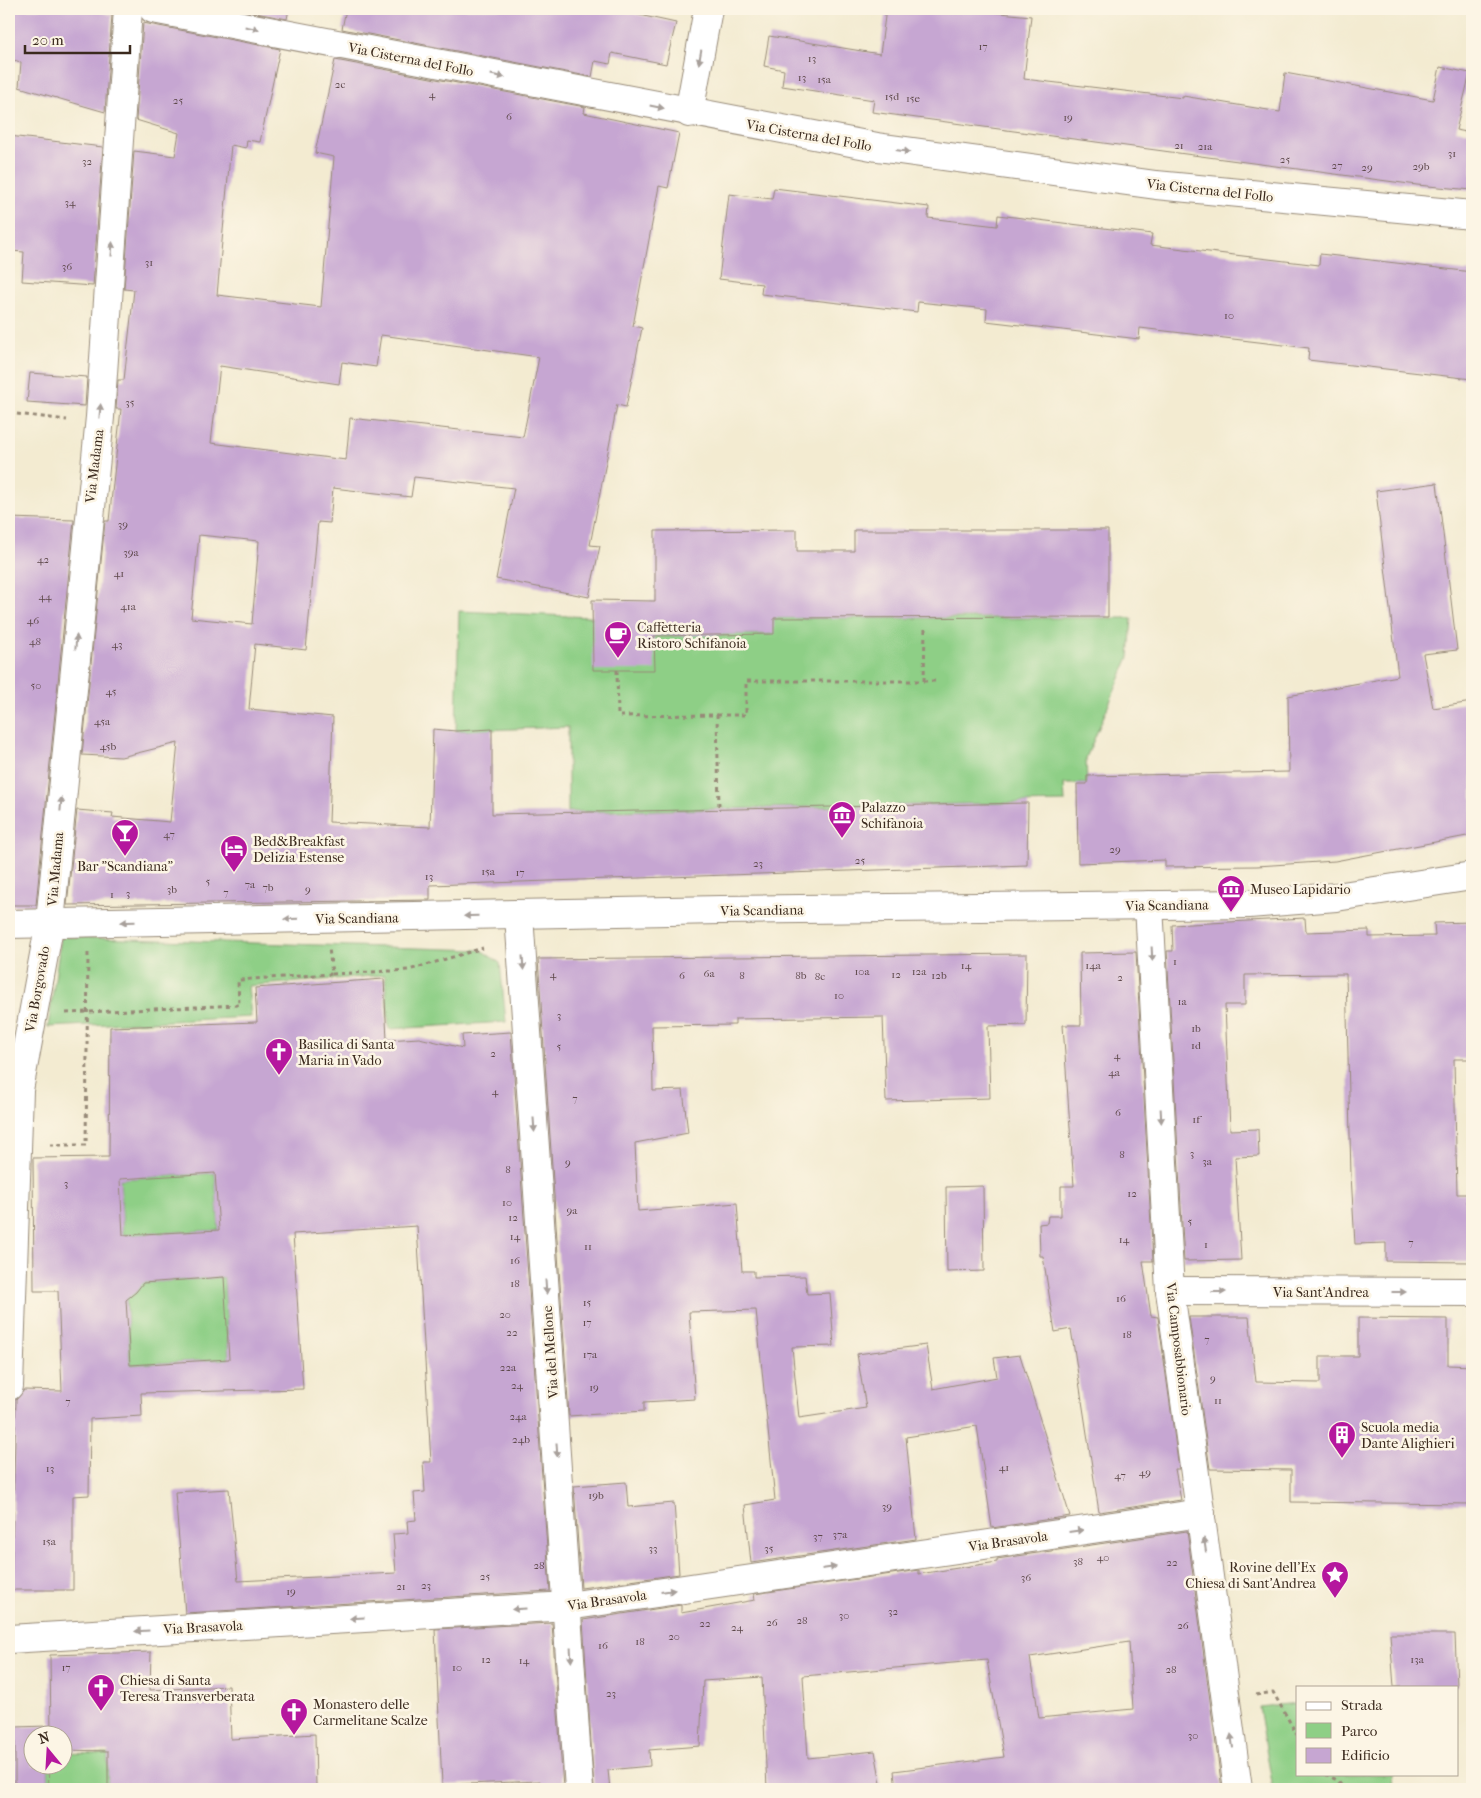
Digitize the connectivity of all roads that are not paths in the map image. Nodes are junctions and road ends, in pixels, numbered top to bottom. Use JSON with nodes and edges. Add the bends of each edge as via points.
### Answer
{"nodes":[{"id":1,"x":128,"y":9,"type":"edge"},
{"id":2,"x":153,"y":9,"type":"edge"},
{"id":3,"x":708,"y":9,"type":"edge"},
{"id":4,"x":689,"y":113,"type":"junction"},
{"id":5,"x":1472,"y":215,"type":"edge"},
{"id":6,"x":1472,"y":876,"type":"edge"},
{"id":7,"x":1149,"y":905,"type":"junction"},
{"id":8,"x":519,"y":915,"type":"junction"},
{"id":9,"x":50,"y":922,"type":"junction"},
{"id":10,"x":9,"y":924,"type":"edge"},
{"id":11,"x":14,"y":1091,"type":"edge"},
{"id":12,"x":1170,"y":1292,"type":"junction"},
{"id":13,"x":1472,"y":1292,"type":"edge"},
{"id":14,"x":9,"y":1386,"type":"edge"},
{"id":15,"x":1201,"y":1513,"type":"junction"},
{"id":16,"x":568,"y":1606,"type":"junction"},
{"id":17,"x":9,"y":1639,"type":"edge"},
{"id":18,"x":579,"y":1789,"type":"edge"},
{"id":19,"x":1238,"y":1789,"type":"edge"}],
"edges":[{"from":9,"to":1,"type":"street","name":"Via Madama","one_way":true,"via":[[100,416]]},
{"from":2,"to":4,"type":"street","name":"Via Cisterna del Follo","one_way":true},
{"from":3,"to":4,"type":"street","one_way":true},
{"from":4,"to":5,"type":"street","name":"Via Cisterna del Follo","one_way":true,"via":[[877,147],[1156,186]]},
{"from":6,"to":7,"type":"street","name":"Via Scandiana","via":[[1319,898],[1249,904]]},
{"from":7,"to":8,"type":"street","name":"Via Scandiana"},
{"from":7,"to":12,"type":"street","name":"Via Camposabbionario","one_way":true},
{"from":8,"to":9,"type":"street","name":"Via Scandiana","one_way":true},
{"from":8,"to":16,"type":"street","name":"Via del Mellone","one_way":true},
{"from":9,"to":10,"type":"street","name":"Via Scandiana"},
{"from":9,"to":11,"type":"street","name":"Via Borgovado","via":[[33,1014]]},
{"from":11,"to":14,"type":"street","name":"Via Borgovado","via":[[17,1145]]},
{"from":12,"to":13,"type":"street","name":"Via Sant'Andrea","one_way":true},
{"from":12,"to":15,"type":"street","name":"Via Camposabbionario"},
{"from":16,"to":15,"type":"street","name":"Via Brasavola","one_way":true},
{"from":19,"to":15,"type":"street","name":"Via Camposabbionario","one_way":true},
{"from":16,"to":17,"type":"street","name":"Via Brasavola","one_way":true},
{"from":16,"to":18,"type":"street","name":"Via del Mellone","one_way":true}]}
